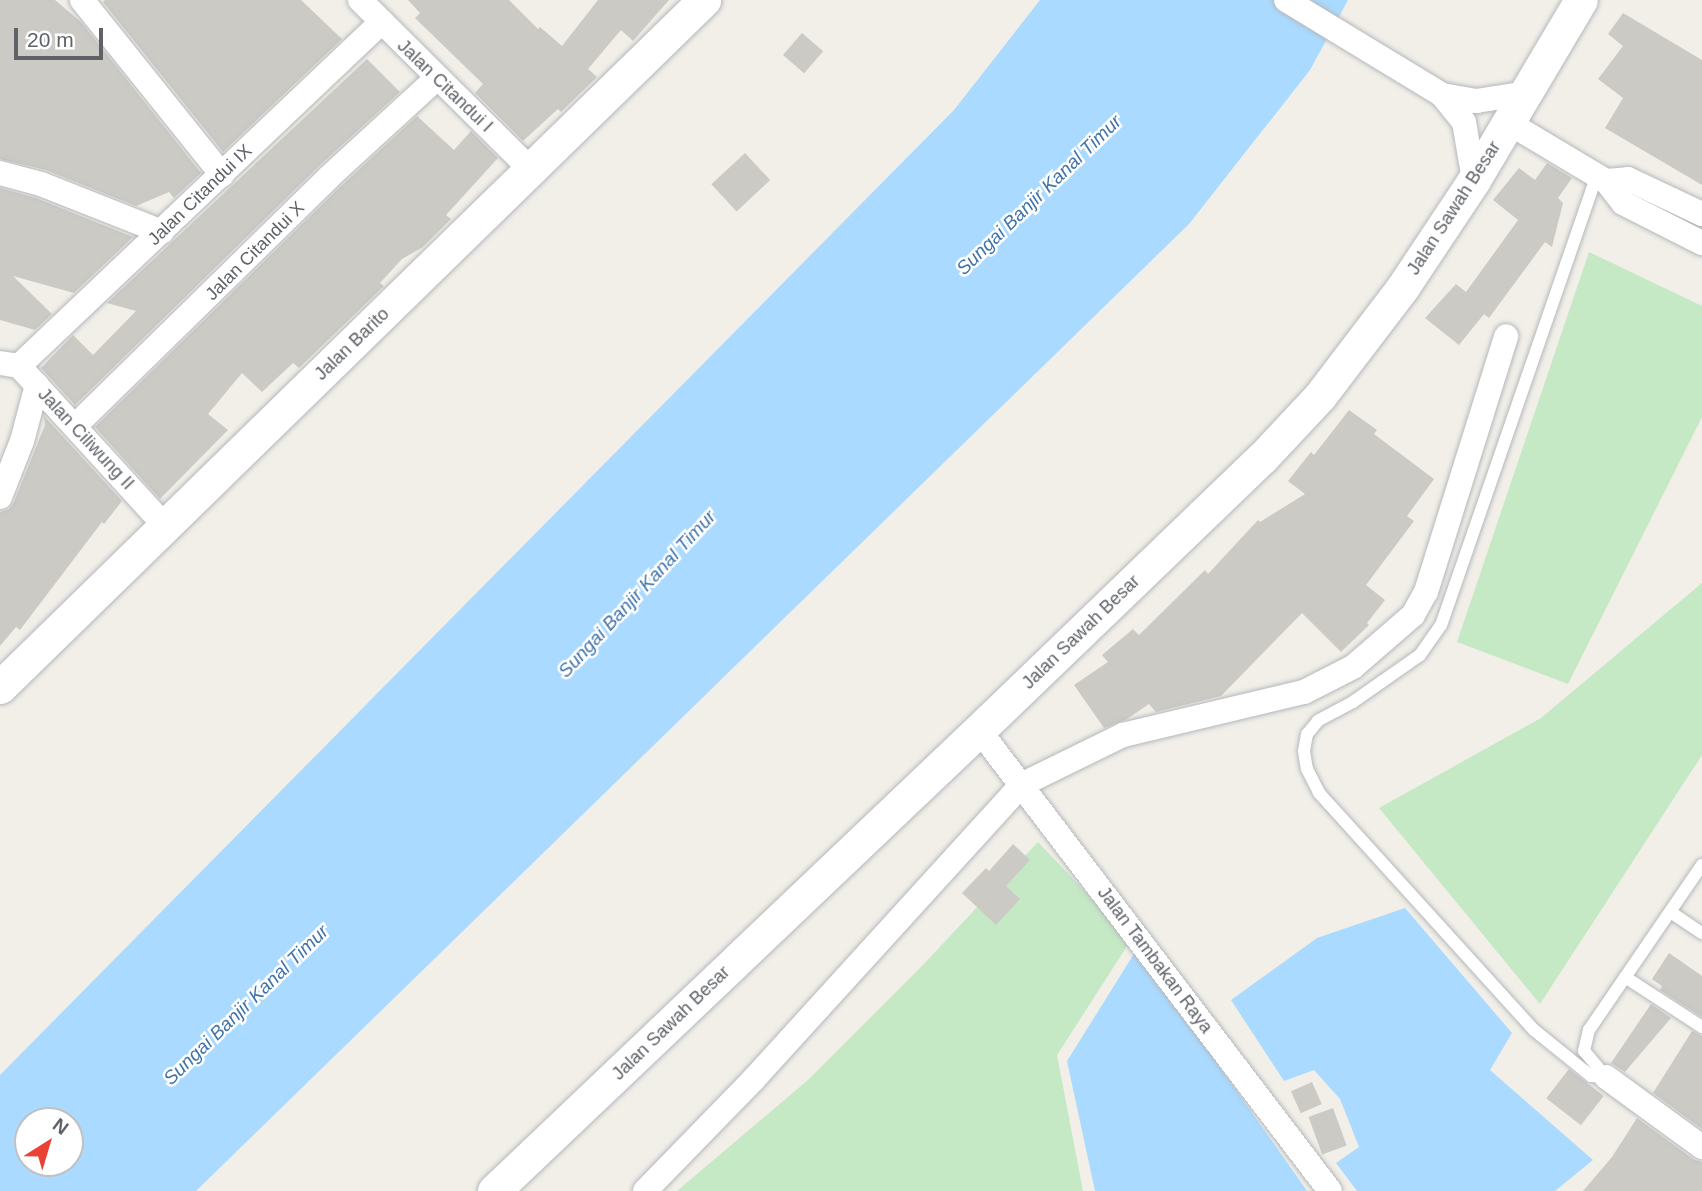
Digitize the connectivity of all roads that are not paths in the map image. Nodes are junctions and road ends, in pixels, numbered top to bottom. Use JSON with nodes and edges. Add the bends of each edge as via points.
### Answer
{"nodes":[{"id":1,"x":82,"y":0,"type":"edge"},
{"id":2,"x":360,"y":0,"type":"edge"},
{"id":3,"x":1286,"y":0,"type":"edge"},
{"id":4,"x":1581,"y":0,"type":"edge"},
{"id":5,"x":692,"y":4,"type":"edge"},
{"id":6,"x":381,"y":22,"type":"junction"},
{"id":7,"x":437,"y":78,"type":"junction"},
{"id":8,"x":1528,"y":93,"type":"junction"},
{"id":9,"x":1442,"y":95,"type":"junction"},
{"id":10,"x":1509,"y":123,"type":"junction"},
{"id":11,"x":532,"y":171,"type":"junction"},
{"id":12,"x":0,"y":173,"type":"edge"},
{"id":13,"x":222,"y":175,"type":"junction"},
{"id":14,"x":1601,"y":178,"type":"junction"},
{"id":15,"x":1474,"y":180,"type":"junction"},
{"id":16,"x":1702,"y":214,"type":"edge"},
{"id":17,"x":162,"y":232,"type":"junction"},
{"id":18,"x":1702,"y":243,"type":"edge"},
{"id":19,"x":1506,"y":336,"type":"dead end"},
{"id":20,"x":9,"y":365,"type":"edge"},
{"id":21,"x":37,"y":385,"type":"junction"},
{"id":22,"x":75,"y":426,"type":"junction"},
{"id":23,"x":0,"y":497,"type":"edge"},
{"id":24,"x":165,"y":526,"type":"junction"},
{"id":25,"x":0,"y":688,"type":"edge"},
{"id":26,"x":979,"y":730,"type":"junction"},
{"id":27,"x":1021,"y":785,"type":"junction"},
{"id":28,"x":1702,"y":865,"type":"edge"},
{"id":29,"x":1672,"y":913,"type":"junction"},
{"id":30,"x":1702,"y":933,"type":"edge"},
{"id":31,"x":1625,"y":977,"type":"junction"},
{"id":32,"x":1702,"y":1027,"type":"edge"},
{"id":33,"x":1606,"y":1077,"type":"junction"},
{"id":34,"x":1702,"y":1147,"type":"edge"},
{"id":35,"x":494,"y":1191,"type":"edge"},
{"id":36,"x":645,"y":1191,"type":"edge"},
{"id":37,"x":1330,"y":1191,"type":"edge"}],
"edges":[{"from":1,"to":13,"type":"street"},
{"from":2,"to":6,"type":"street","name":"Jalan Citandui I"},
{"from":3,"to":9,"type":"street"},
{"from":4,"to":8,"type":"street","name":"Jalan Sawah Besar"},
{"from":5,"to":11,"type":"street","name":"Jalan Barito"},
{"from":6,"to":7,"type":"street","name":"Jalan Citandui I"},
{"from":6,"to":13,"type":"street","name":"Jalan Citandui IX"},
{"from":7,"to":11,"type":"street","name":"Jalan Citandui I"},
{"from":7,"to":22,"type":"street","name":"Jalan Citandui X","via":[[345,161]]},
{"from":8,"to":9,"type":"street","via":[[1476,101]]},
{"from":8,"to":10,"type":"street","name":"Jalan Sawah Besar"},
{"from":9,"to":15,"type":"street","via":[[1464,122]]},
{"from":10,"to":14,"type":"street"},
{"from":10,"to":15,"type":"street","name":"Jalan Sawah Besar"},
{"from":11,"to":24,"type":"street","name":"Jalan Barito"},
{"from":12,"to":17,"type":"street","via":[[41,184]]},
{"from":13,"to":17,"type":"street","name":"Jalan Citandui IX"},
{"from":14,"to":16,"type":"street","via":[[1628,179]]},
{"from":14,"to":18,"type":"street","via":[[1623,203]]},
{"from":14,"to":33,"type":"lane","via":[[1441,625],[1420,655],[1318,721],[1307,734],[1304,751],[1319,793],[1534,1030],[1591,1076]]},
{"from":15,"to":26,"type":"street","name":"Jalan Sawah Besar","via":[[1403,286],[1320,396],[1262,458]]},
{"from":17,"to":20,"type":"street","name":"Jalan Citandui IX"},
{"from":19,"to":27,"type":"street","via":[[1426,592],[1412,615],[1353,667],[1304,692],[1123,735]]},
{"from":20,"to":21,"type":"street","name":"Jalan Ciliwung II"},
{"from":21,"to":22,"type":"street","name":"Jalan Ciliwung II"},
{"from":21,"to":23,"type":"street"},
{"from":22,"to":24,"type":"street","name":"Jalan Ciliwung II"},
{"from":24,"to":25,"type":"street","name":"Jalan Barito"},
{"from":26,"to":27,"type":"street","name":"Jalan Tambakan Raya"},
{"from":26,"to":35,"type":"street","name":"Jalan Sawah Besar"},
{"from":27,"to":36,"type":"street","via":[[762,1070]]},
{"from":27,"to":37,"type":"street","name":"Jalan Tambakan Raya"},
{"from":28,"to":29,"type":"lane"},
{"from":29,"to":30,"type":"lane"},
{"from":29,"to":31,"type":"lane"},
{"from":31,"to":32,"type":"lane"},
{"from":31,"to":33,"type":"lane","via":[[1585,1042],[1588,1060]]},
{"from":33,"to":34,"type":"street"}]}
